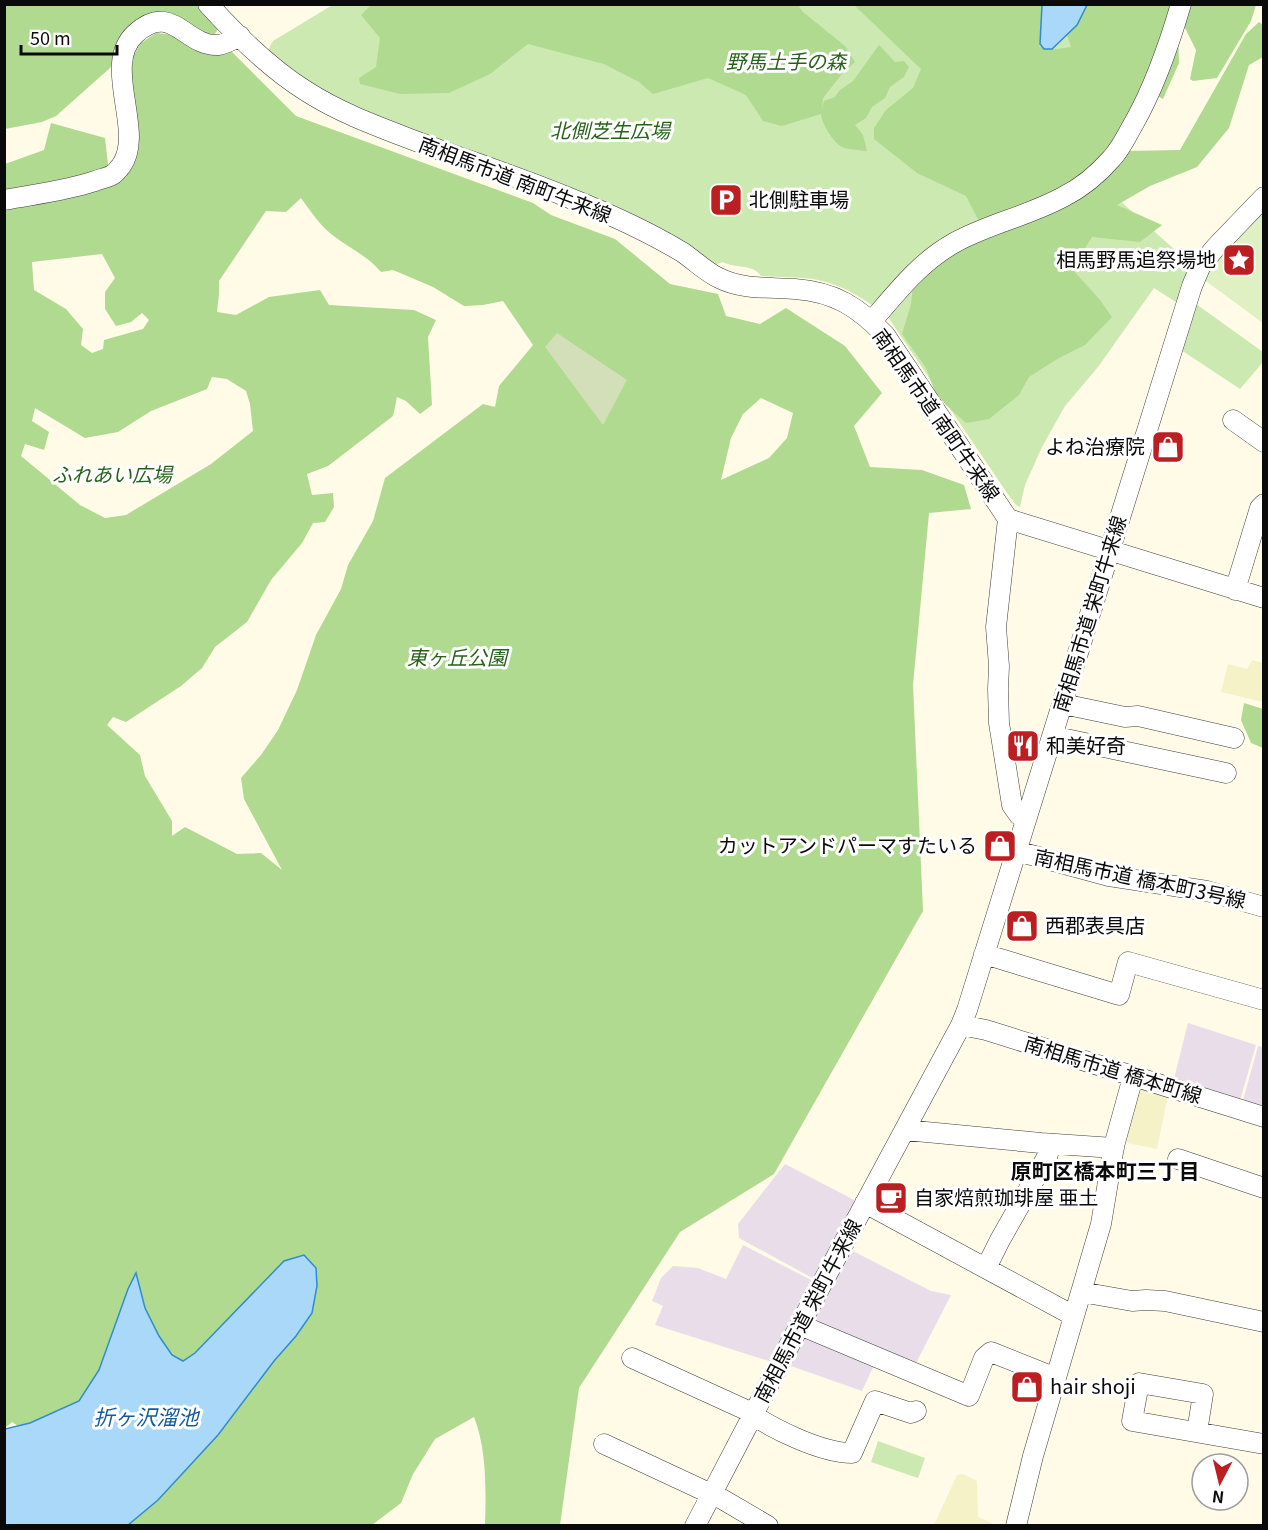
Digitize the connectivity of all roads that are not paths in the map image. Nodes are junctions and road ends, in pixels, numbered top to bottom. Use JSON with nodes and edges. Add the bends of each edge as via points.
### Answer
{"nodes":[{"id":1,"x":207,"y":4,"type":"edge"},
{"id":2,"x":1180,"y":4,"type":"edge"},
{"id":3,"x":240,"y":36,"type":"junction"},
{"id":4,"x":1263,"y":197,"type":"edge"},
{"id":5,"x":4,"y":200,"type":"edge"},
{"id":6,"x":872,"y":321,"type":"junction"},
{"id":7,"x":1233,"y":420,"type":"dead end"},
{"id":8,"x":1260,"y":431,"type":"edge"},
{"id":9,"x":1263,"y":504,"type":"edge"},
{"id":10,"x":1008,"y":519,"type":"junction"},
{"id":11,"x":1110,"y":550,"type":"junction"},
{"id":12,"x":1234,"y":590,"type":"junction"},
{"id":13,"x":1263,"y":598,"type":"edge"},
{"id":14,"x":1063,"y":704,"type":"junction"},
{"id":15,"x":1052,"y":736,"type":"junction"},
{"id":16,"x":1234,"y":738,"type":"dead end"},
{"id":17,"x":1226,"y":773,"type":"dead end"},
{"id":18,"x":1026,"y":819,"type":"junction"},
{"id":19,"x":1016,"y":851,"type":"junction"},
{"id":20,"x":1263,"y":904,"type":"edge"},
{"id":21,"x":984,"y":954,"type":"junction"},
{"id":22,"x":1263,"y":1000,"type":"edge"},
{"id":23,"x":961,"y":1025,"type":"junction"},
{"id":24,"x":1133,"y":1077,"type":"junction"},
{"id":25,"x":1263,"y":1117,"type":"edge"},
{"id":26,"x":905,"y":1130,"type":"junction"},
{"id":27,"x":1051,"y":1144,"type":"junction"},
{"id":28,"x":1114,"y":1148,"type":"junction"},
{"id":29,"x":1178,"y":1159,"type":"dead end"},
{"id":30,"x":1263,"y":1188,"type":"edge"},
{"id":31,"x":865,"y":1203,"type":"junction"},
{"id":32,"x":986,"y":1268,"type":"junction"},
{"id":33,"x":1081,"y":1292,"type":"junction"},
{"id":34,"x":1074,"y":1316,"type":"junction"},
{"id":35,"x":1263,"y":1322,"type":"edge"},
{"id":36,"x":800,"y":1324,"type":"junction"},
{"id":37,"x":633,"y":1358,"type":"dead end"},
{"id":38,"x":1056,"y":1378,"type":"junction"},
{"id":39,"x":916,"y":1412,"type":"dead end"},
{"id":40,"x":753,"y":1415,"type":"junction"},
{"id":41,"x":1197,"y":1432,"type":"dead end"},
{"id":42,"x":604,"y":1444,"type":"dead end"},
{"id":43,"x":1263,"y":1444,"type":"edge"},
{"id":44,"x":712,"y":1494,"type":"junction"},
{"id":45,"x":695,"y":1526,"type":"edge"},
{"id":46,"x":768,"y":1526,"type":"edge"},
{"id":47,"x":1016,"y":1526,"type":"edge"}],
"edges":[{"from":1,"to":3,"type":"street","name":"南相馬市道 南町牛来線"},
{"from":2,"to":6,"type":"street","via":[[1172,36],[1143,107],[1111,159],[1063,197],[968,236],[932,256]]},
{"from":3,"to":5,"type":"street","via":[[218,45],[195,39],[175,24],[156,21],[140,30],[128,42],[122,58],[130,144],[114,175],[80,186]]},
{"from":3,"to":6,"type":"street","name":"南相馬市道 南町牛来線","via":[[261,58],[306,91],[360,120],[567,197],[681,252],[717,278],[759,289],[796,289],[831,296]]},
{"from":4,"to":11,"type":"street","name":"南相馬市道 栄町牛来線","via":[[1216,247],[1196,275]]},
{"from":6,"to":10,"type":"street","name":"南相馬市道 南町牛来線"},
{"from":7,"to":8,"type":"street"},
{"from":9,"to":12,"type":"street"},
{"from":10,"to":11,"type":"street","name":"南相馬市道 南町牛来線"},
{"from":10,"to":18,"type":"street","via":[[996,627],[999,723],[1012,805]]},
{"from":11,"to":12,"type":"street","name":"南相馬市道 南町牛来線"},
{"from":11,"to":14,"type":"street","name":"南相馬市道 栄町牛来線"},
{"from":12,"to":13,"type":"street","name":"南相馬市道 南町牛来線"},
{"from":14,"to":15,"type":"street","name":"南相馬市道 栄町牛来線"},
{"from":14,"to":16,"type":"street"},
{"from":15,"to":17,"type":"street"},
{"from":15,"to":18,"type":"street","name":"南相馬市道 栄町牛来線"},
{"from":18,"to":19,"type":"street","name":"南相馬市道 栄町牛来線"},
{"from":19,"to":20,"type":"street","name":"南相馬市道 橋本町3号線","via":[[1109,876]]},
{"from":19,"to":21,"type":"street","name":"南相馬市道 栄町牛来線"},
{"from":21,"to":22,"type":"street","via":[[1119,995],[1128,962]]},
{"from":21,"to":23,"type":"street","name":"南相馬市道 栄町牛来線"},
{"from":23,"to":24,"type":"street","name":"南相馬市道 橋本町線"},
{"from":23,"to":26,"type":"street","name":"南相馬市道 栄町牛来線"},
{"from":24,"to":25,"type":"street","name":"南相馬市道 橋本町線"},
{"from":24,"to":28,"type":"street"},
{"from":26,"to":27,"type":"street"},
{"from":26,"to":31,"type":"street","name":"南相馬市道 栄町牛来線"},
{"from":27,"to":28,"type":"street"},
{"from":27,"to":32,"type":"street"},
{"from":28,"to":33,"type":"street","via":[[1101,1224]]},
{"from":29,"to":30,"type":"street"},
{"from":31,"to":32,"type":"street"},
{"from":31,"to":36,"type":"street","name":"南相馬市道 栄町牛来線"},
{"from":32,"to":34,"type":"street"},
{"from":33,"to":34,"type":"street"},
{"from":33,"to":35,"type":"street","via":[[1132,1301],[1165,1301]]},
{"from":34,"to":38,"type":"street"},
{"from":36,"to":38,"type":"street","via":[[969,1396],[984,1358],[992,1352]]},
{"from":36,"to":40,"type":"street","name":"南相馬市道 栄町牛来線"},
{"from":37,"to":40,"type":"street"},
{"from":38,"to":47,"type":"street"},
{"from":39,"to":40,"type":"street","via":[[874,1401],[852,1454],[804,1441]]},
{"from":40,"to":44,"type":"street","name":"南相馬市道 栄町牛来線"},
{"from":41,"to":43,"type":"street"},
{"from":42,"to":44,"type":"street"},
{"from":44,"to":45,"type":"street","name":"南相馬市道 栄町牛来線"},
{"from":44,"to":46,"type":"street"}]}
